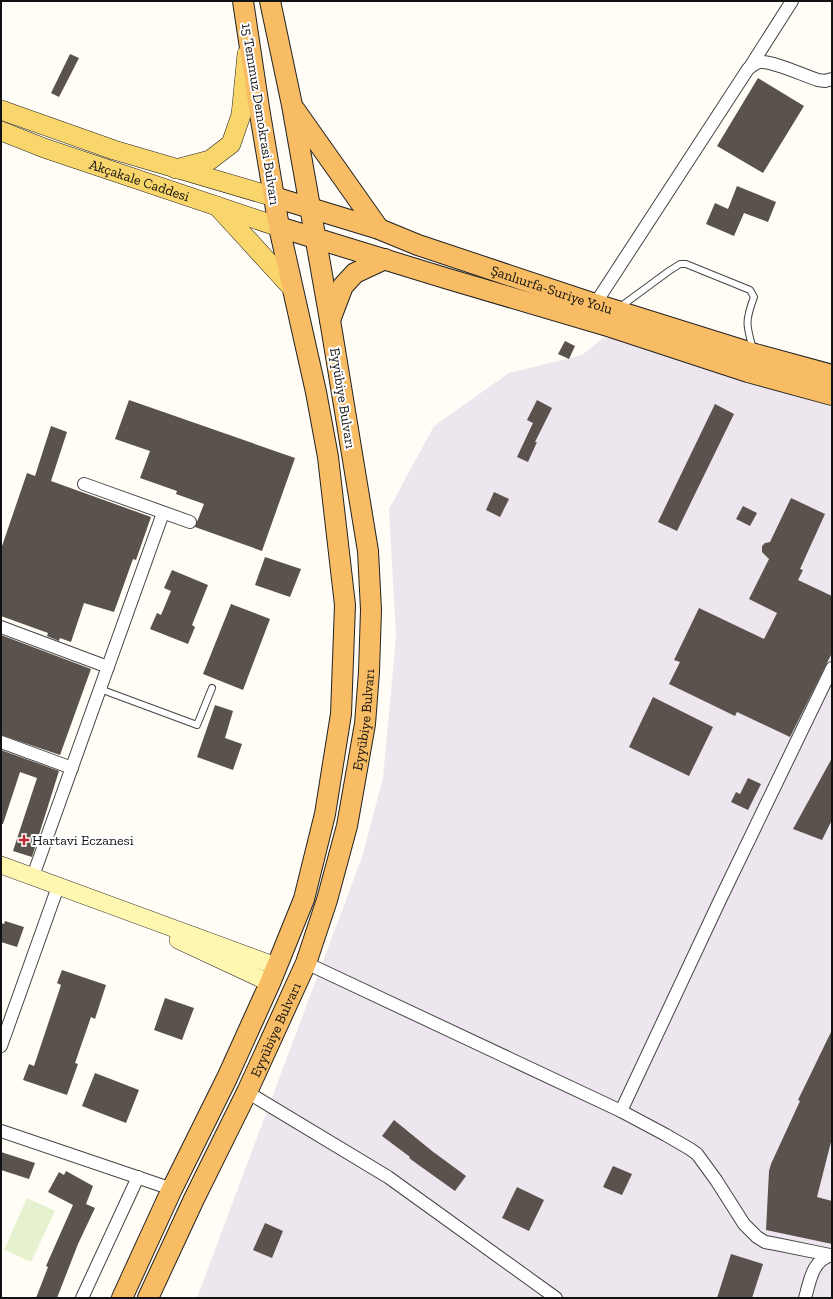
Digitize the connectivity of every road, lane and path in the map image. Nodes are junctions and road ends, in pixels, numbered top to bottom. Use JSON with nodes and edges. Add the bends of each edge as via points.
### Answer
{"nodes":[{"id":1,"x":243,"y":1,"type":"edge"},
{"id":2,"x":270,"y":1,"type":"edge"},
{"id":3,"x":792,"y":1,"type":"edge"},
{"id":4,"x":249,"y":41,"type":"junction"},
{"id":5,"x":748,"y":69,"type":"junction"},
{"id":6,"x":832,"y":79,"type":"edge"},
{"id":7,"x":292,"y":105,"type":"junction"},
{"id":8,"x":1,"y":110,"type":"edge"},
{"id":9,"x":1,"y":131,"type":"edge"},
{"id":10,"x":176,"y":169,"type":"junction"},
{"id":11,"x":274,"y":197,"type":"junction"},
{"id":12,"x":217,"y":205,"type":"junction"},
{"id":13,"x":310,"y":208,"type":"junction"},
{"id":14,"x":280,"y":227,"type":"junction"},
{"id":15,"x":379,"y":229,"type":"junction"},
{"id":16,"x":316,"y":238,"type":"junction"},
{"id":17,"x":385,"y":259,"type":"junction"},
{"id":18,"x":293,"y":289,"type":"junction"},
{"id":19,"x":595,"y":304,"type":"junction"},
{"id":20,"x":616,"y":310,"type":"junction"},
{"id":21,"x":330,"y":320,"type":"junction"},
{"id":22,"x":755,"y":354,"type":"junction"},
{"id":23,"x":832,"y":375,"type":"edge"},
{"id":24,"x":832,"y":395,"type":"edge"},
{"id":25,"x":84,"y":484,"type":"dead end"},
{"id":26,"x":163,"y":513,"type":"junction"},
{"id":27,"x":190,"y":522,"type":"dead end"},
{"id":28,"x":1,"y":627,"type":"edge"},
{"id":29,"x":108,"y":667,"type":"junction"},
{"id":30,"x":832,"y":668,"type":"edge"},
{"id":31,"x":212,"y":688,"type":"dead end"},
{"id":32,"x":100,"y":689,"type":"junction"},
{"id":33,"x":1,"y":742,"type":"edge"},
{"id":34,"x":72,"y":768,"type":"junction"},
{"id":35,"x":1,"y":864,"type":"edge"},
{"id":36,"x":33,"y":876,"type":"junction"},
{"id":37,"x":1,"y":877,"type":"edge"},
{"id":38,"x":55,"y":895,"type":"junction"},
{"id":39,"x":306,"y":963,"type":"junction"},
{"id":40,"x":273,"y":974,"type":"junction"},
{"id":41,"x":1,"y":1046,"type":"edge"},
{"id":42,"x":247,"y":1092,"type":"junction"},
{"id":43,"x":621,"y":1111,"type":"junction"},
{"id":44,"x":1,"y":1131,"type":"edge"},
{"id":45,"x":138,"y":1177,"type":"junction"},
{"id":46,"x":172,"y":1189,"type":"junction"},
{"id":47,"x":831,"y":1255,"type":"edge"},
{"id":48,"x":82,"y":1298,"type":"edge"},
{"id":49,"x":122,"y":1298,"type":"edge"},
{"id":50,"x":148,"y":1298,"type":"edge"},
{"id":51,"x":556,"y":1298,"type":"edge"},
{"id":52,"x":805,"y":1298,"type":"edge"}],
"edges":[{"from":1,"to":4,"type":"highway","name":"15 Temmuz Demokrasi Bulvarı"},
{"from":2,"to":7,"type":"highway","name":"15 Temmuz Demokrasi Bulvarı"},
{"from":3,"to":5,"type":"street"},
{"from":4,"to":10,"type":"main road","via":[[241,115],[231,144],[210,160]]},
{"from":4,"to":11,"type":"highway","name":"15 Temmuz Demokrasi Bulvarı"},
{"from":5,"to":6,"type":"street","via":[[761,62],[773,63],[818,80]]},
{"from":5,"to":19,"type":"street"},
{"from":7,"to":13,"type":"highway","name":"Eyyübiye Bulvarı"},
{"from":7,"to":15,"type":"highway"},
{"from":8,"to":10,"type":"main road","name":"Akçakale Caddesi"},
{"from":9,"to":12,"type":"main road","name":"Akçakale Caddesi","via":[[44,148]]},
{"from":10,"to":11,"type":"main road","name":"Akçakale Caddesi"},
{"from":11,"to":13,"type":"highway","name":"Şanlıurfa-Suriye Yolu"},
{"from":11,"to":14,"type":"highway","name":"15 Temmuz Demokrasi Bulvarı"},
{"from":12,"to":14,"type":"main road","name":"Akçakale Caddesi"},
{"from":12,"to":18,"type":"main road"},
{"from":13,"to":15,"type":"highway","name":"Şanlıurfa-Suriye Yolu"},
{"from":13,"to":16,"type":"highway","name":"Eyyübiye Bulvarı"},
{"from":14,"to":16,"type":"highway","name":"Şanlıurfa-Suriye Yolu"},
{"from":14,"to":18,"type":"highway","name":"Eyyübiye Bulvarı"},
{"from":15,"to":19,"type":"highway","name":"Şanlıurfa-Suriye Yolu","via":[[418,245]]},
{"from":16,"to":17,"type":"highway","name":"Şanlıurfa-Suriye Yolu"},
{"from":16,"to":21,"type":"highway","name":"Eyyübiye Bulvarı"},
{"from":17,"to":21,"type":"highway","via":[[355,273],[343,286]]},
{"from":17,"to":24,"type":"highway","name":"Şanlıurfa-Suriye Yolu","via":[[748,372]]},
{"from":18,"to":40,"type":"highway","name":"Eyyübiye Bulvarı","via":[[328,456],[345,613],[341,714],[325,814],[304,898]]},
{"from":19,"to":20,"type":"highway","name":"Şanlıurfa-Suriye Yolu"},
{"from":20,"to":22,"type":"highway","name":"Şanlıurfa-Suriye Yolu"},
{"from":20,"to":22,"type":"lane","via":[[669,271],[680,264],[686,264],[750,290],[754,297],[747,326]]},
{"from":21,"to":39,"type":"highway","name":"Eyyübiye Bulvarı","via":[[368,551],[371,610],[369,664],[365,724],[347,826],[327,900]]},
{"from":22,"to":23,"type":"highway","name":"Şanlıurfa-Suriye Yolu"},
{"from":25,"to":26,"type":"street"},
{"from":26,"to":27,"type":"street"},
{"from":26,"to":29,"type":"street"},
{"from":28,"to":29,"type":"street"},
{"from":29,"to":32,"type":"street"},
{"from":30,"to":43,"type":"street"},
{"from":31,"to":32,"type":"lane","via":[[197,725]]},
{"from":32,"to":34,"type":"street"},
{"from":33,"to":34,"type":"street"},
{"from":34,"to":36,"type":"street"},
{"from":35,"to":36,"type":"main road"},
{"from":36,"to":40,"type":"main road"},
{"from":37,"to":38,"type":"main road"},
{"from":38,"to":40,"type":"main road"},
{"from":38,"to":41,"type":"street"},
{"from":39,"to":42,"type":"highway","name":"Eyyübiye Bulvarı"},
{"from":39,"to":43,"type":"street"},
{"from":40,"to":46,"type":"highway","name":"Eyyübiye Bulvarı","via":[[227,1078]]},
{"from":42,"to":50,"type":"highway","name":"Eyyübiye Bulvarı"},
{"from":42,"to":51,"type":"street","via":[[388,1178]]},
{"from":43,"to":47,"type":"street","via":[[697,1154],[744,1224],[757,1237],[765,1242]]},
{"from":44,"to":45,"type":"street"},
{"from":45,"to":46,"type":"street"},
{"from":45,"to":48,"type":"street"},
{"from":46,"to":49,"type":"highway","name":"Eyyübiye Bulvarı"},
{"from":47,"to":52,"type":"street","via":[[818,1263],[813,1270]]}]}
